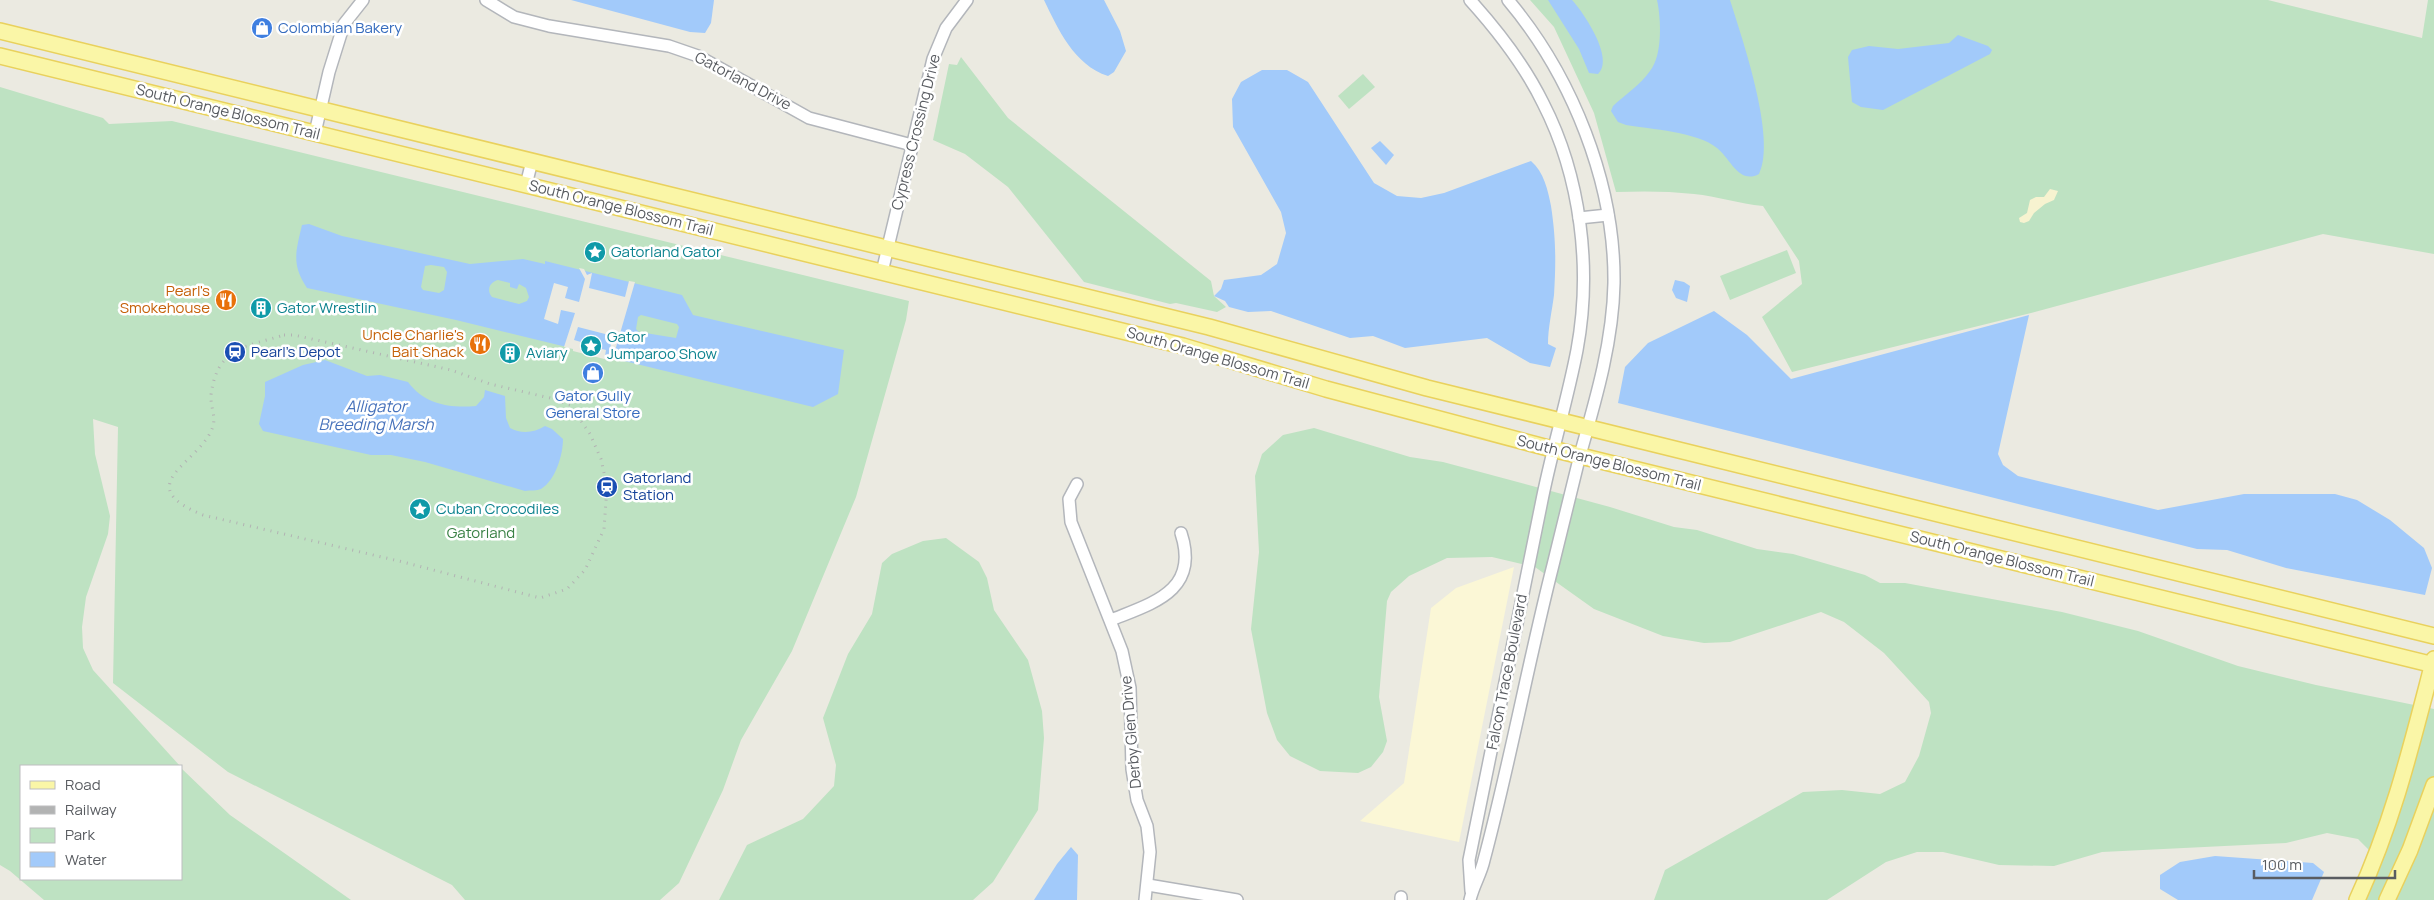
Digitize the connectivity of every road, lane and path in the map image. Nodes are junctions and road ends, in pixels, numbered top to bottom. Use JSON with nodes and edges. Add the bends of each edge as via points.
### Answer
{"nodes":[{"id":1,"x":363,"y":0,"type":"edge"},
{"id":2,"x":486,"y":0,"type":"edge"},
{"id":3,"x":967,"y":0,"type":"edge"},
{"id":4,"x":1470,"y":0,"type":"edge"},
{"id":5,"x":1508,"y":0,"type":"edge"},
{"id":6,"x":0,"y":31,"type":"edge"},
{"id":7,"x":0,"y":56,"type":"edge"},
{"id":8,"x":320,"y":109,"type":"junction"},
{"id":9,"x":314,"y":133,"type":"junction"},
{"id":10,"x":912,"y":145,"type":"junction"},
{"id":11,"x":532,"y":161,"type":"junction"},
{"id":12,"x":526,"y":185,"type":"junction"},
{"id":13,"x":1608,"y":215,"type":"junction"},
{"id":14,"x":1579,"y":218,"type":"junction"},
{"id":15,"x":887,"y":249,"type":"junction"},
{"id":16,"x":882,"y":272,"type":"junction"},
{"id":17,"x":1560,"y":421,"type":"junction"},
{"id":18,"x":1588,"y":428,"type":"junction"},
{"id":19,"x":1552,"y":449,"type":"junction"},
{"id":20,"x":1580,"y":456,"type":"junction"},
{"id":21,"x":1076,"y":484,"type":"dead end"},
{"id":22,"x":1181,"y":533,"type":"dead end"},
{"id":23,"x":1111,"y":620,"type":"junction"},
{"id":24,"x":2434,"y":636,"type":"edge"},
{"id":25,"x":2434,"y":663,"type":"edge"},
{"id":26,"x":2434,"y":785,"type":"edge"},
{"id":27,"x":1148,"y":885,"type":"junction"},
{"id":28,"x":1470,"y":897,"type":"edge"},
{"id":29,"x":1145,"y":900,"type":"edge"},
{"id":30,"x":1237,"y":900,"type":"edge"},
{"id":31,"x":2357,"y":900,"type":"edge"},
{"id":32,"x":2387,"y":900,"type":"edge"}],
"edges":[{"from":1,"to":8,"type":"street","via":[[344,24]]},
{"from":2,"to":10,"type":"street","name":"Gatorland Drive","via":[[514,17],[669,46],[698,56],[809,118]]},
{"from":3,"to":10,"type":"street","name":"Cypress Crossing Drive","via":[[946,28],[934,59]]},
{"from":4,"to":14,"type":"street","name":"Falcon Trace Boulevard","via":[[1500,34],[1543,103],[1564,155]]},
{"from":5,"to":13,"type":"street","name":"Falcon Trace Boulevard","via":[[1558,71],[1579,114]]},
{"from":6,"to":8,"type":"main road","name":"South Orange Blossom Trail"},
{"from":7,"to":9,"type":"main road","name":"South Orange Blossom Trail"},
{"from":8,"to":9,"type":"street"},
{"from":8,"to":11,"type":"main road","name":"South Orange Blossom Trail"},
{"from":9,"to":12,"type":"main road","name":"South Orange Blossom Trail"},
{"from":10,"to":15,"type":"street","name":"Cypress Crossing Drive"},
{"from":11,"to":12,"type":"street"},
{"from":11,"to":15,"type":"main road","name":"South Orange Blossom Trail"},
{"from":12,"to":16,"type":"main road","name":"South Orange Blossom Trail"},
{"from":13,"to":14,"type":"street"},
{"from":13,"to":18,"type":"street","name":"Falcon Trace Boulevard","via":[[1614,282],[1610,321]]},
{"from":14,"to":17,"type":"street","name":"Falcon Trace Boulevard","via":[[1584,284],[1582,317]]},
{"from":15,"to":16,"type":"street","name":"Cypress Crossing Drive"},
{"from":15,"to":17,"type":"main road","name":"South Orange Blossom Trail","via":[[1209,327],[1427,388]]},
{"from":16,"to":19,"type":"main road","name":"South Orange Blossom Trail","via":[[1184,346],[1352,397]]},
{"from":17,"to":18,"type":"main road","name":"South Orange Blossom Trail"},
{"from":17,"to":19,"type":"street","name":"Falcon Trace Boulevard"},
{"from":18,"to":20,"type":"street","name":"Falcon Trace Boulevard"},
{"from":18,"to":24,"type":"main road","name":"South Orange Blossom Trail"},
{"from":19,"to":20,"type":"main road","name":"South Orange Blossom Trail"},
{"from":19,"to":28,"type":"street","name":"Falcon Trace Boulevard","via":[[1469,860]]},
{"from":20,"to":25,"type":"main road","name":"South Orange Blossom Trail"},
{"from":20,"to":28,"type":"street","name":"Falcon Trace Boulevard","via":[[1533,643],[1484,863]]},
{"from":21,"to":23,"type":"street","name":"Derby Glen Drive","via":[[1069,499],[1070,522]]},
{"from":22,"to":23,"type":"street","via":[[1186,550],[1178,584],[1170,594]]},
{"from":23,"to":27,"type":"street","name":"Derby Glen Drive","via":[[1130,688],[1132,768],[1137,800],[1147,826],[1150,852]]},
{"from":25,"to":31,"type":"main road","via":[[2390,820]]},
{"from":26,"to":32,"type":"main road"},
{"from":27,"to":29,"type":"street","name":"Derby Glen Drive"},
{"from":27,"to":30,"type":"street"}]}
